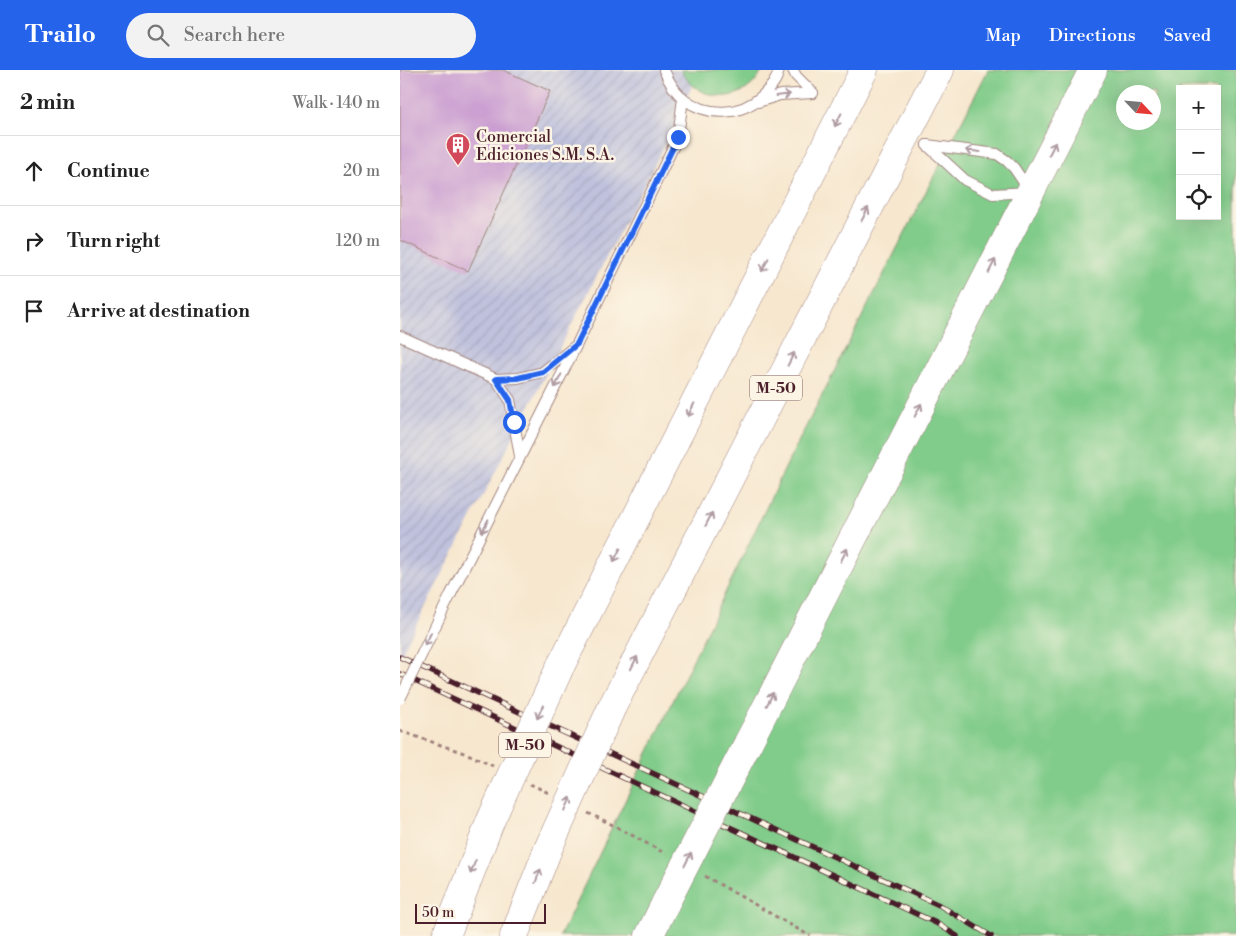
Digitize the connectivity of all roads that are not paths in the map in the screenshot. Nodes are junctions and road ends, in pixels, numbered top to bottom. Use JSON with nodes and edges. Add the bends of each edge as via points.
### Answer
{"nodes":[{"id":1,"x":664,"y":70,"type":"edge"},
{"id":2,"x":779,"y":70,"type":"edge"},
{"id":3,"x":793,"y":70,"type":"edge"},
{"id":4,"x":864,"y":70,"type":"edge"},
{"id":5,"x":940,"y":70,"type":"edge"},
{"id":6,"x":1093,"y":70,"type":"edge"},
{"id":7,"x":682,"y":98,"type":"junction"},
{"id":8,"x":755,"y":103,"type":"junction"},
{"id":9,"x":1030,"y":192,"type":"junction"},
{"id":10,"x":400,"y":336,"type":"edge"},
{"id":11,"x":577,"y":344,"type":"junction"},
{"id":12,"x":496,"y":379,"type":"junction"},
{"id":13,"x":520,"y":456,"type":"junction"},
{"id":14,"x":400,"y":698,"type":"edge"},
{"id":15,"x":446,"y":936,"type":"edge"},
{"id":16,"x":514,"y":936,"type":"edge"},
{"id":17,"x":648,"y":936,"type":"edge"}],
"edges":[{"from":1,"to":7,"type":"lane"},
{"from":2,"to":8,"type":"lane","via":[[771,88]]},
{"from":8,"to":3,"type":"lane","one_way":true,"via":[[780,95],[813,94]]},
{"from":4,"to":15,"type":"highway","number":"M-50","one_way":true,"bridge":true,"via":[[560,667],[490,822]]},
{"from":16,"to":5,"type":"highway","number":"M-50","one_way":true,"bridge":true,"via":[[548,849],[612,707]]},
{"from":9,"to":6,"type":"highway","one_way":true},
{"from":7,"to":8,"type":"lane","via":[[699,108],[720,112],[735,111]]},
{"from":7,"to":11,"type":"lane","via":[[678,137]]},
{"from":9,"to":9,"type":"lane","one_way":true,"via":[[1014,168],[997,154],[927,145],[965,180],[993,194]]},
{"from":17,"to":9,"type":"highway","one_way":true,"bridge":true},
{"from":10,"to":12,"type":"lane"},
{"from":11,"to":12,"type":"lane","via":[[543,372]]},
{"from":11,"to":13,"type":"lane","one_way":true},
{"from":12,"to":13,"type":"lane","via":[[510,400]]},
{"from":13,"to":14,"type":"lane","one_way":true,"bridge":true}]}
